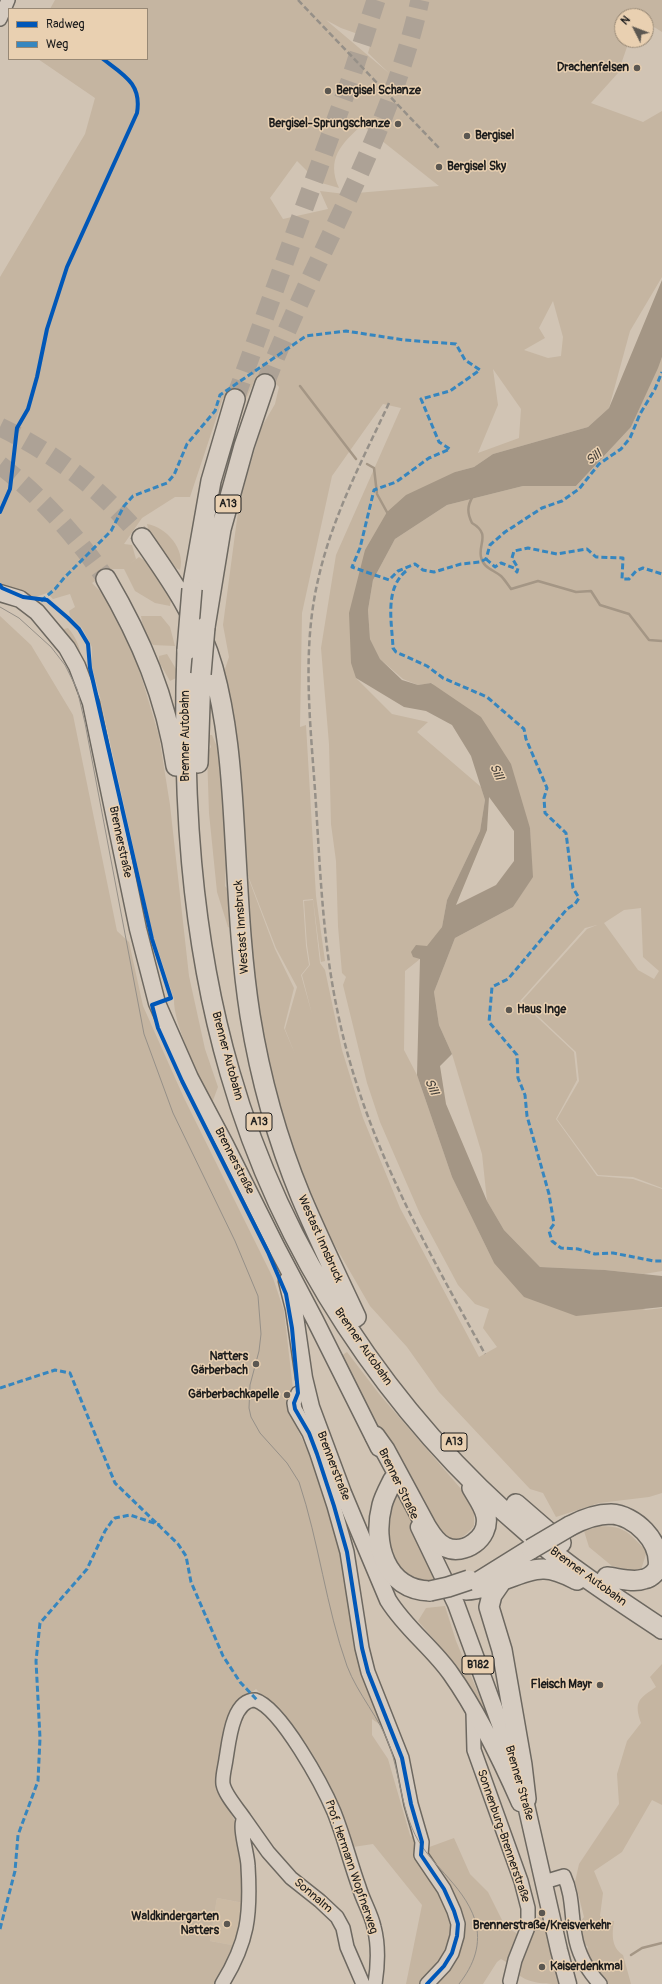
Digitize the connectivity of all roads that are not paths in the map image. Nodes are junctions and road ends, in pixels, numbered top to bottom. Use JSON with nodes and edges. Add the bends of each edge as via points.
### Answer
{"nodes":[{"id":1,"x":8,"y":0,"type":"edge"},
{"id":2,"x":0,"y":19,"type":"edge"},
{"id":3,"x":265,"y":384,"type":"tunnel mouth"},
{"id":4,"x":234,"y":399,"type":"tunnel mouth"},
{"id":5,"x":142,"y":538,"type":"tunnel mouth"},
{"id":6,"x":106,"y":579,"type":"tunnel mouth"},
{"id":7,"x":0,"y":593,"type":"edge"},
{"id":8,"x":0,"y":597,"type":"edge"},
{"id":9,"x":50,"y":628,"type":"junction"},
{"id":10,"x":194,"y":885,"type":"junction"},
{"id":11,"x":276,"y":1246,"type":"junction"},
{"id":12,"x":356,"y":1317,"type":"junction"},
{"id":13,"x":328,"y":1344,"type":"junction"},
{"id":14,"x":300,"y":1355,"type":"junction"},
{"id":15,"x":307,"y":1390,"type":"junction"},
{"id":16,"x":375,"y":1436,"type":"junction"},
{"id":17,"x":460,"y":1468,"type":"junction"},
{"id":18,"x":393,"y":1480,"type":"junction"},
{"id":19,"x":568,"y":1524,"type":"junction"},
{"id":20,"x":662,"y":1539,"type":"edge"},
{"id":21,"x":378,"y":1573,"type":"junction"},
{"id":22,"x":501,"y":1582,"type":"junction"},
{"id":23,"x":604,"y":1582,"type":"junction"},
{"id":24,"x":471,"y":1586,"type":"junction"},
{"id":25,"x":430,"y":1595,"type":"junction"},
{"id":26,"x":662,"y":1613,"type":"edge"},
{"id":27,"x":662,"y":1629,"type":"edge"},
{"id":28,"x":258,"y":1701,"type":"joint"},
{"id":29,"x":473,"y":1712,"type":"junction"},
{"id":30,"x":526,"y":1799,"type":"junction"},
{"id":31,"x":244,"y":1818,"type":"junction"},
{"id":32,"x":534,"y":1836,"type":"junction"},
{"id":33,"x":544,"y":1882,"type":"junction"},
{"id":34,"x":568,"y":1982,"type":"edge"},
{"id":35,"x":511,"y":1983,"type":"edge"},
{"id":36,"x":222,"y":1984,"type":"edge"},
{"id":37,"x":363,"y":1984,"type":"edge"},
{"id":38,"x":375,"y":1984,"type":"edge"},
{"id":39,"x":427,"y":1984,"type":"edge"},
{"id":40,"x":600,"y":1984,"type":"edge"}],
"edges":[{"from":1,"to":2,"type":"street"},
{"from":3,"to":12,"type":"highway","name":"Brenner Autobahn","number":"A13","bridge":true,"via":[[244,446],[221,529],[205,627],[200,674],[198,742],[203,849],[220,982],[232,1035],[253,1105],[279,1175],[309,1238]]},
{"from":4,"to":10,"type":"highway","name":"Brenner Autobahn","number":"A13","bridge":true,"via":[[211,481],[192,589],[184,724],[186,792]]},
{"from":5,"to":12,"type":"highway","name":"Westast Innsbruck","number":"A13","via":[[179,593],[213,666],[230,759],[240,920],[250,1015],[259,1061],[283,1149],[301,1197]]},
{"from":6,"to":10,"type":"highway","number":"A13","via":[[142,645],[160,698],[174,754]]},
{"from":7,"to":9,"type":"main road","name":"Brennerstraße","number":"B182","via":[[25,602]]},
{"from":8,"to":9,"type":"main road","name":"Brennerstraße","number":"B182"},
{"from":9,"to":11,"type":"main road","name":"Brennerstraße","number":"B182","via":[[75,661],[89,697],[133,901],[178,1036],[212,1118]]},
{"from":10,"to":17,"type":"highway","name":"Brenner Autobahn","number":"A13","via":[[208,980],[224,1050],[239,1103],[270,1184],[297,1241],[347,1327],[418,1421]]},
{"from":11,"to":13,"type":"main road","name":"Brenner Straße","number":"B182"},
{"from":11,"to":14,"type":"main road","number":"B182","via":[[291,1294]]},
{"from":12,"to":23,"type":"highway","name":"Brenner Autobahn","number":"A13","via":[[425,1411],[475,1464]]},
{"from":13,"to":14,"type":"main road","via":[[317,1340],[310,1341],[302,1348]]},
{"from":13,"to":16,"type":"main road","name":"Brenner Straße","number":"B182"},
{"from":14,"to":15,"type":"main road","name":"Brennerstraße","number":"B182"},
{"from":15,"to":21,"type":"main road","name":"Brennerstraße","number":"B182","via":[[334,1470]]},
{"from":15,"to":39,"type":"street","via":[[298,1393],[295,1408],[317,1454],[336,1512],[347,1552],[368,1672],[402,1758],[410,1804],[422,1842],[422,1857],[444,1889],[458,1924],[452,1953]]},
{"from":16,"to":17,"type":"highway","via":[[433,1537],[442,1546],[454,1549],[468,1547],[477,1541],[484,1531],[486,1521],[481,1503]]},
{"from":16,"to":18,"type":"main road","name":"Brenner Straße","number":"B182"},
{"from":17,"to":23,"type":"highway","name":"Brenner Autobahn","number":"A13","via":[[531,1535]]},
{"from":18,"to":25,"type":"highway","via":[[380,1513],[379,1541],[383,1556],[393,1574],[404,1584]]},
{"from":18,"to":30,"type":"main road","name":"Brenner Straße","number":"B182","via":[[451,1592]]},
{"from":19,"to":20,"type":"highway","via":[[594,1510],[618,1509],[643,1518]]},
{"from":19,"to":23,"type":"highway","via":[[593,1516],[615,1514],[637,1522],[655,1539],[661,1558],[658,1568],[652,1575],[640,1580]]},
{"from":19,"to":24,"type":"highway","via":[[528,1547]]},
{"from":21,"to":25,"type":"highway","via":[[401,1595],[416,1600]]},
{"from":21,"to":29,"type":"main road","name":"Brenner Straße","number":"B182","via":[[388,1600],[398,1616],[438,1657]]},
{"from":22,"to":23,"type":"highway","via":[[544,1569]]},
{"from":22,"to":24,"type":"highway"},
{"from":22,"to":30,"type":"highway","via":[[492,1595],[489,1607],[502,1650]]},
{"from":23,"to":26,"type":"highway","name":"Brenner Autobahn","number":"A13"},
{"from":23,"to":27,"type":"highway","name":"Brenner Autobahn","number":"A13"},
{"from":24,"to":25,"type":"highway"},
{"from":28,"to":31,"type":"street","name":"Sonnalm","via":[[246,1702],[235,1717],[223,1778],[224,1788]]},
{"from":28,"to":38,"type":"street","name":"Prof. Hermann Wopfnerweg","via":[[272,1711],[290,1735],[329,1800],[374,1926],[378,1956]]},
{"from":29,"to":32,"type":"main road","name":"Brenner Straße","number":"B182","via":[[507,1772]]},
{"from":29,"to":35,"type":"street","name":"Sonnenburg-Brennerstraße","via":[[474,1750],[528,1908],[528,1927],[515,1960]]},
{"from":30,"to":32,"type":"main road","name":"Brenner Straße","number":"B182"},
{"from":31,"to":36,"type":"street","via":[[241,1825],[248,1859],[248,1922],[242,1947]]},
{"from":31,"to":37,"type":"street","name":"Sonnalm","via":[[268,1852],[291,1878],[337,1917]]},
{"from":32,"to":33,"type":"main road","name":"Brenner Straße","number":"B182"},
{"from":33,"to":34,"type":"main road","name":"Brenner Straße","number":"B182"},
{"from":33,"to":40,"type":"street","via":[[564,1876],[570,1893],[577,1946],[586,1968]]}]}
